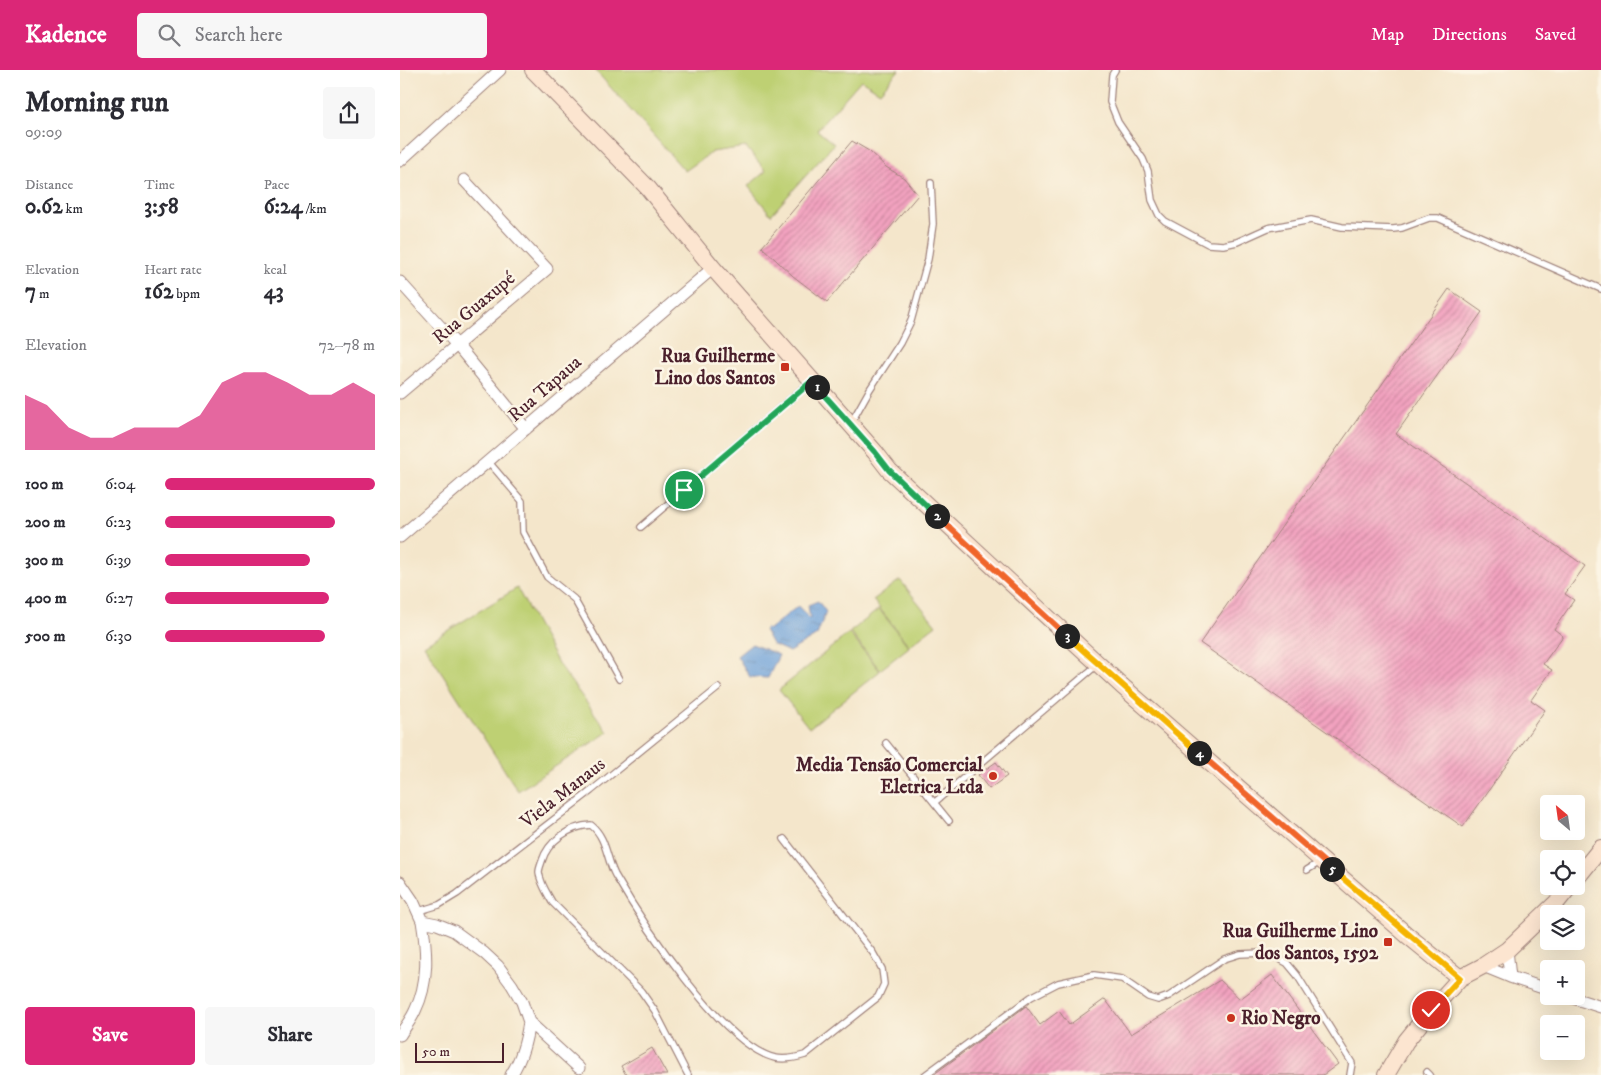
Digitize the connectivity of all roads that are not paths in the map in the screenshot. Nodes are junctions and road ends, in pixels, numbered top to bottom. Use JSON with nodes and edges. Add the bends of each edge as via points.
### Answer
{"nodes":[{"id":1,"x":500,"y":70,"type":"edge"},
{"id":2,"x":533,"y":70,"type":"edge"},
{"id":3,"x":1114,"y":70,"type":"edge"},
{"id":4,"x":400,"y":161,"type":"edge"},
{"id":5,"x":464,"y":180,"type":"dead end"},
{"id":6,"x":931,"y":183,"type":"dead end"},
{"id":7,"x":713,"y":268,"type":"junction"},
{"id":8,"x":400,"y":282,"type":"edge"},
{"id":9,"x":1601,"y":289,"type":"edge"},
{"id":10,"x":457,"y":345,"type":"junction"},
{"id":11,"x":812,"y":381,"type":"junction"},
{"id":12,"x":400,"y":393,"type":"edge"},
{"id":13,"x":850,"y":425,"type":"junction"},
{"id":14,"x":526,"y":428,"type":"junction"},
{"id":15,"x":488,"y":461,"type":"junction"},
{"id":16,"x":640,"y":527,"type":"dead end"},
{"id":17,"x":400,"y":537,"type":"edge"},
{"id":18,"x":1098,"y":664,"type":"junction"},
{"id":19,"x":619,"y":679,"type":"dead end"},
{"id":20,"x":718,"y":688,"type":"dead end"},
{"id":21,"x":886,"y":743,"type":"dead end"},
{"id":22,"x":935,"y":802,"type":"junction"},
{"id":23,"x":949,"y":821,"type":"dead end"},
{"id":24,"x":784,"y":839,"type":"dead end"},
{"id":25,"x":1600,"y":853,"type":"edge"},
{"id":26,"x":1322,"y":860,"type":"junction"},
{"id":27,"x":1585,"y":869,"type":"edge"},
{"id":28,"x":1307,"y":870,"type":"dead end"},
{"id":29,"x":400,"y":882,"type":"edge"},
{"id":30,"x":1563,"y":895,"type":"edge"},
{"id":31,"x":421,"y":916,"type":"junction"},
{"id":32,"x":1507,"y":950,"type":"junction"},
{"id":33,"x":1483,"y":966,"type":"junction"},
{"id":34,"x":1510,"y":977,"type":"junction"},
{"id":35,"x":1460,"y":978,"type":"junction"},
{"id":36,"x":1540,"y":987,"type":"edge"},
{"id":37,"x":1585,"y":1002,"type":"edge"},
{"id":38,"x":1601,"y":1007,"type":"edge"},
{"id":39,"x":529,"y":1022,"type":"junction"},
{"id":40,"x":400,"y":1035,"type":"edge"},
{"id":41,"x":579,"y":1068,"type":"dead end"},
{"id":42,"x":511,"y":1075,"type":"edge"},
{"id":43,"x":688,"y":1075,"type":"edge"},
{"id":44,"x":925,"y":1075,"type":"edge"},
{"id":45,"x":1350,"y":1075,"type":"edge"},
{"id":46,"x":1386,"y":1075,"type":"edge"}],
"edges":[{"from":1,"to":4,"type":"street"},
{"from":2,"to":7,"type":"street","via":[[648,188]]},
{"from":3,"to":9,"type":"lane","via":[[1110,102],[1118,122],[1143,159],[1152,200],[1159,214],[1165,221],[1208,244],[1237,242],[1268,228],[1311,220],[1342,227],[1393,229],[1438,218]]},
{"from":5,"to":10,"type":"street","name":"Rua Guaxupé","via":[[547,269]]},
{"from":6,"to":13,"type":"lane","via":[[933,224],[928,260],[911,321]]},
{"from":7,"to":11,"type":"street"},
{"from":7,"to":14,"type":"street","name":"Rua Tapaua"},
{"from":8,"to":10,"type":"street"},
{"from":10,"to":12,"type":"street","name":"Rua Guaxupé"},
{"from":10,"to":14,"type":"street"},
{"from":11,"to":13,"type":"street"},
{"from":11,"to":16,"type":"lane"},
{"from":13,"to":18,"type":"street","via":[[919,499]]},
{"from":14,"to":15,"type":"street","name":"Rua Tapaua"},
{"from":15,"to":17,"type":"street","name":"Rua Tapaua"},
{"from":15,"to":19,"type":"lane","via":[[522,501],[523,532],[547,577],[574,599]]},
{"from":18,"to":22,"type":"lane"},
{"from":18,"to":26,"type":"street"},
{"from":20,"to":31,"type":"lane","name":"Viela Manaus","via":[[457,894]]},
{"from":21,"to":22,"type":"lane"},
{"from":22,"to":23,"type":"lane"},
{"from":24,"to":43,"type":"lane","via":[[873,953],[882,970],[884,984],[878,997],[866,1008],[805,1056],[793,1059],[775,1058],[757,1050],[733,1033],[697,995],[620,882],[609,862],[602,836],[591,825],[575,828],[559,837],[544,854],[538,871],[552,902],[641,991]]},
{"from":25,"to":27,"type":"street"},
{"from":26,"to":28,"type":"lane"},
{"from":26,"to":35,"type":"street"},
{"from":29,"to":31,"type":"street"},
{"from":30,"to":32,"type":"street"},
{"from":31,"to":39,"type":"street","via":[[454,931],[498,966],[522,1002]]},
{"from":31,"to":40,"type":"street","via":[[426,943],[426,973],[415,1013]]},
{"from":32,"to":33,"type":"street"},
{"from":32,"to":34,"type":"street"},
{"from":33,"to":34,"type":"street"},
{"from":33,"to":35,"type":"street"},
{"from":34,"to":36,"type":"street"},
{"from":35,"to":46,"type":"street","via":[[1406,1041]]},
{"from":37,"to":38,"type":"street"},
{"from":39,"to":41,"type":"street"},
{"from":39,"to":42,"type":"street","via":[[524,1050]]},
{"from":44,"to":45,"type":"lane","via":[[1031,997],[1058,983],[1094,975],[1122,979],[1158,1000],[1224,959],[1262,953],[1287,963],[1297,975],[1352,1063]]}]}
